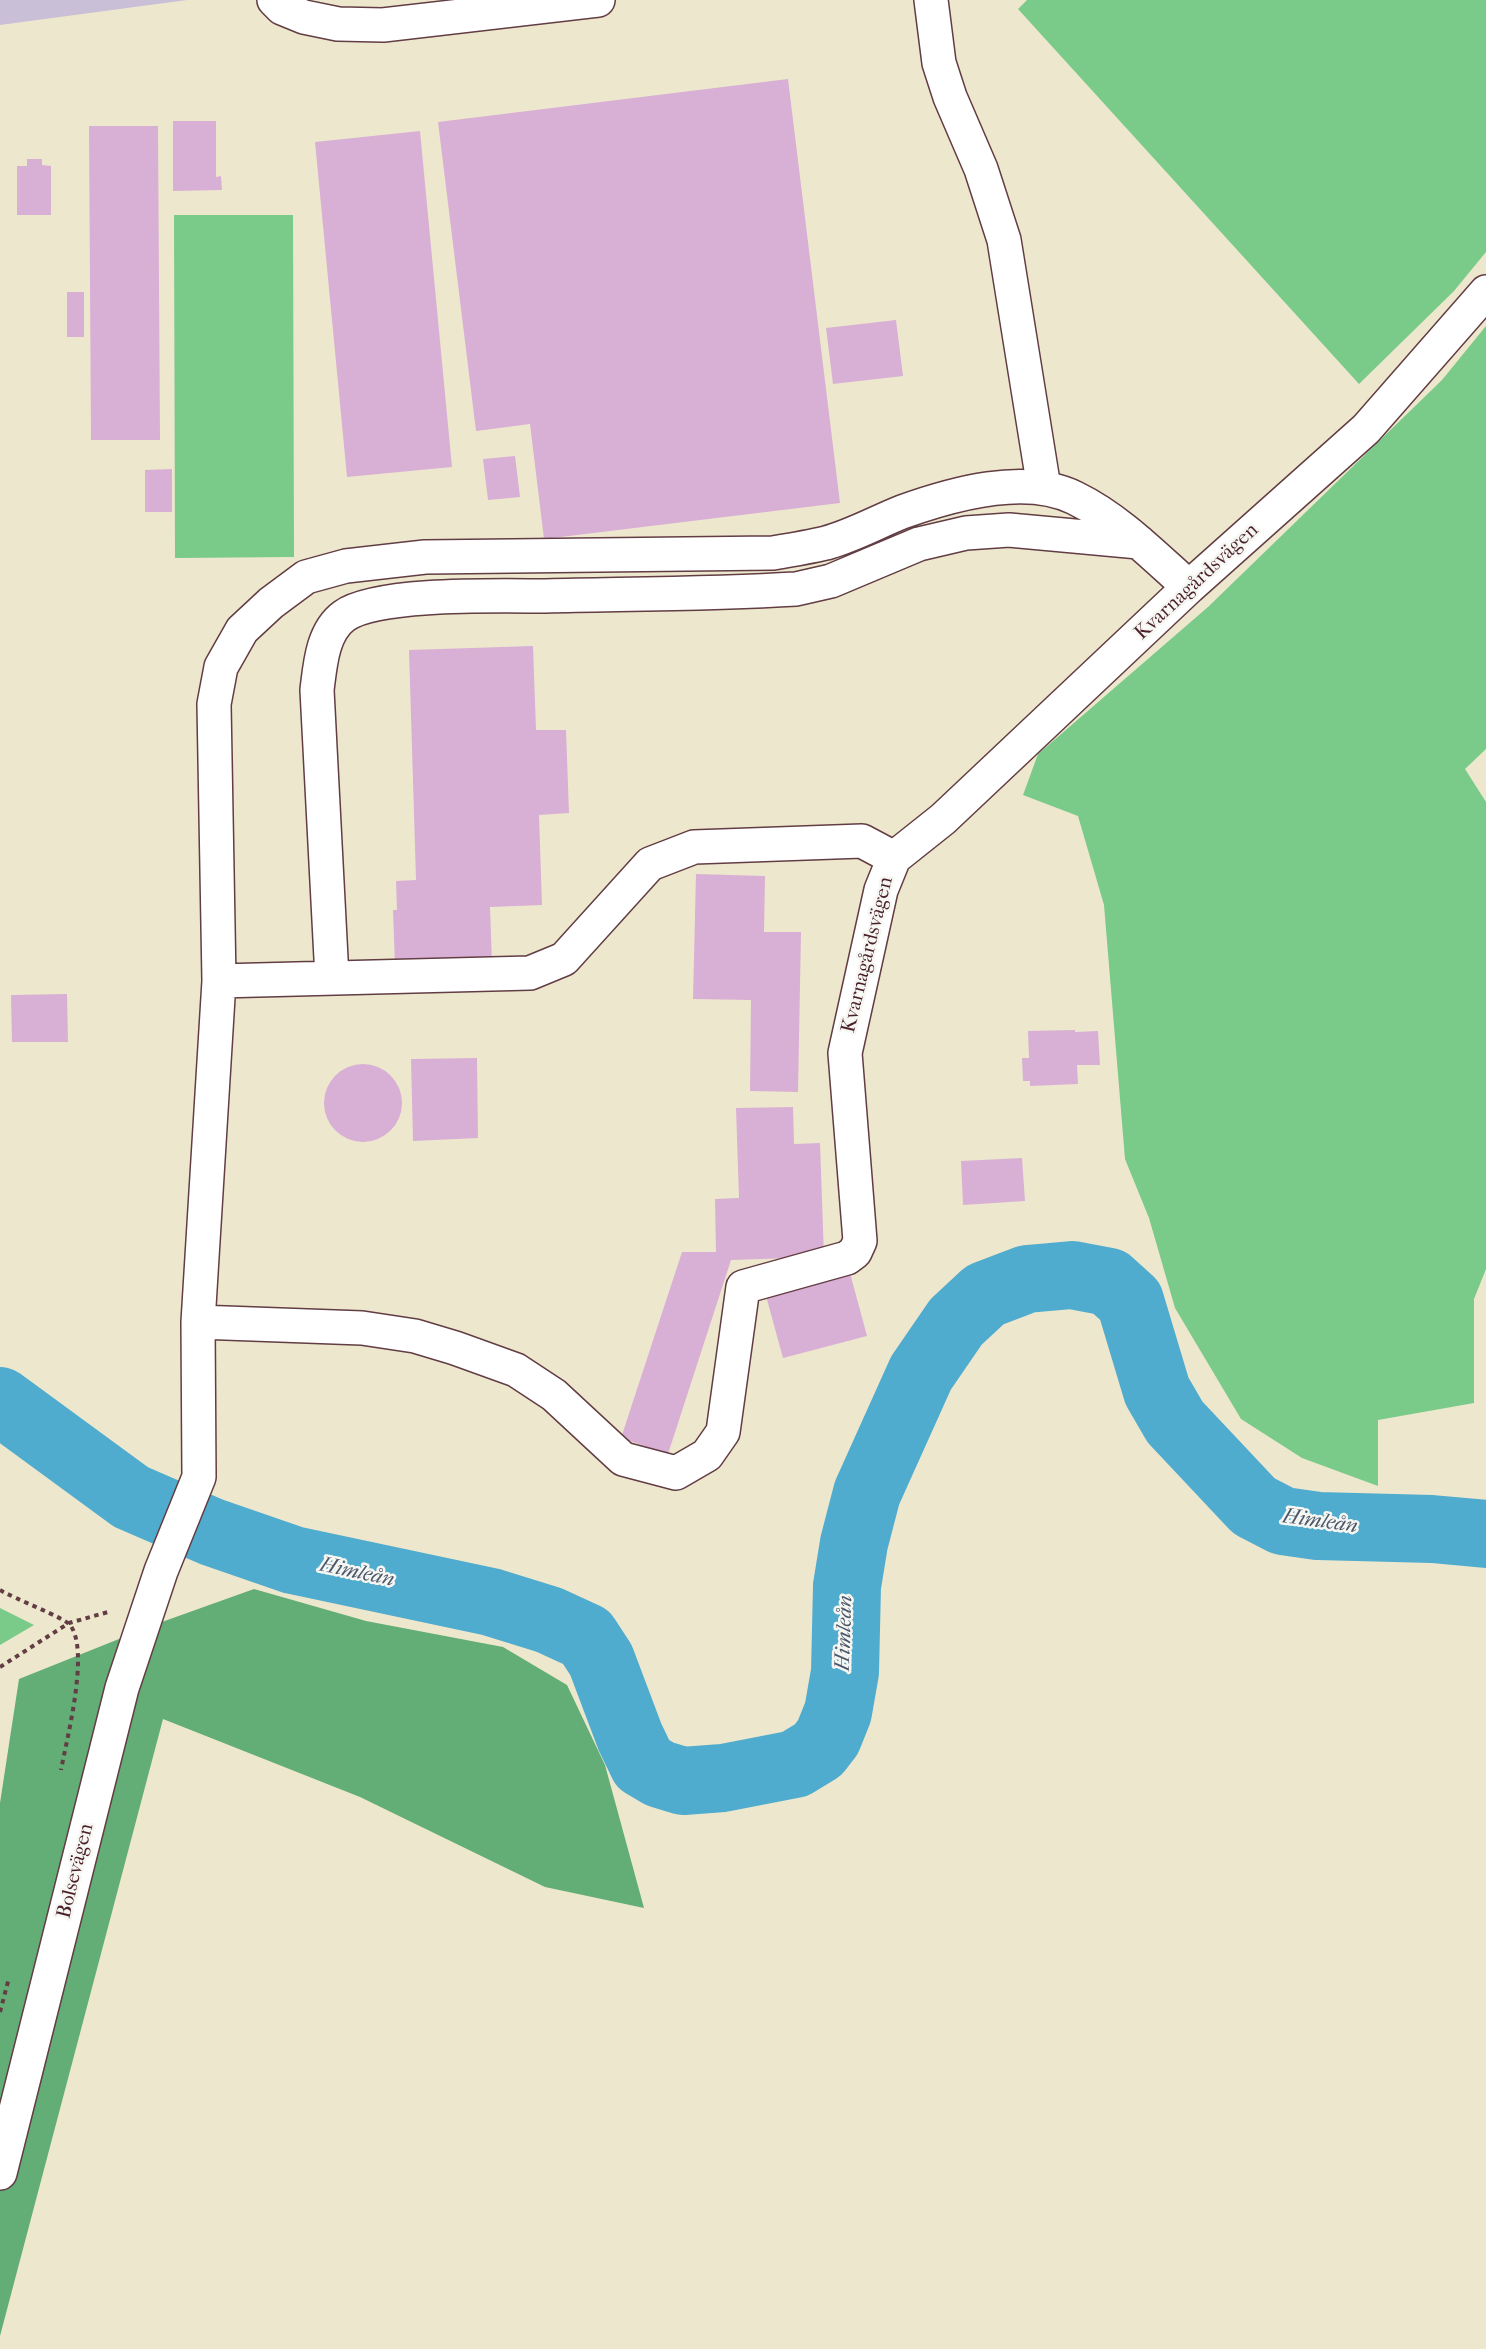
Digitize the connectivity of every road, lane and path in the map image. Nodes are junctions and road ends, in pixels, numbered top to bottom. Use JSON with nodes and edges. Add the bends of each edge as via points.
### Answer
{"nodes":[{"id":1,"x":598,"y":0,"type":"edge"},
{"id":2,"x":931,"y":0,"type":"edge"},
{"id":3,"x":278,"y":4,"type":"edge"},
{"id":4,"x":1486,"y":292,"type":"edge"},
{"id":5,"x":1044,"y":488,"type":"junction"},
{"id":6,"x":1139,"y":542,"type":"junction"},
{"id":7,"x":1189,"y":587,"type":"junction"},
{"id":8,"x":894,"y":858,"type":"junction"},
{"id":9,"x":332,"y":978,"type":"junction"},
{"id":10,"x":219,"y":981,"type":"junction"},
{"id":11,"x":198,"y":1322,"type":"junction"},
{"id":12,"x":156,"y":1586,"type":"junction"},
{"id":13,"x":0,"y":1590,"type":"edge"},
{"id":14,"x":69,"y":1623,"type":"junction"},
{"id":15,"x":0,"y":1667,"type":"edge"},
{"id":16,"x":61,"y":1772,"type":"dead end"},
{"id":17,"x":12,"y":1967,"type":"dead end"},
{"id":18,"x":0,"y":2012,"type":"edge"},
{"id":19,"x":0,"y":2173,"type":"edge"}],
"edges":[{"from":1,"to":3,"type":"street","via":[[384,24],[338,24],[304,17]]},
{"from":2,"to":5,"type":"street","via":[[939,63],[1004,240]]},
{"from":4,"to":7,"type":"street","name":"Kvarnagårdsvägen","via":[[1365,429]]},
{"from":5,"to":6,"type":"street","via":[[1072,496]]},
{"from":5,"to":10,"type":"street","via":[[1012,486],[953,495],[828,543],[773,553],[425,557],[346,566],[306,577],[242,630],[221,667],[214,704]]},
{"from":6,"to":7,"type":"street"},
{"from":6,"to":9,"type":"street","via":[[1009,530],[966,533],[919,544],[831,581],[796,589],[450,597],[376,603],[345,616],[333,628],[321,655],[317,690]]},
{"from":7,"to":8,"type":"street","name":"Kvarnagårdsvägen","via":[[993,774]]},
{"from":8,"to":9,"type":"street","name":"Kvarnagårdsvägen","via":[[862,842],[694,847],[650,864],[564,959],[530,973]]},
{"from":8,"to":11,"type":"street","name":"Kvarnagårdsvägen","via":[[881,890],[845,1053],[860,1241],[847,1258],[743,1287],[723,1432],[707,1455],[676,1473],[623,1459],[554,1395],[516,1370],[414,1336],[362,1328]]},
{"from":9,"to":10,"type":"street","name":"Kvarnagårdsvägen"},
{"from":10,"to":11,"type":"street"},
{"from":11,"to":12,"type":"street","name":"Bolsevägen","via":[[199,1478]]},
{"from":12,"to":14,"type":"path"},
{"from":12,"to":19,"type":"street","name":"Bolsevägen","via":[[122,1688]]},
{"from":13,"to":14,"type":"path"},
{"from":14,"to":15,"type":"path"},
{"from":14,"to":16,"type":"path","via":[[79,1653]]},
{"from":17,"to":18,"type":"path"}]}
